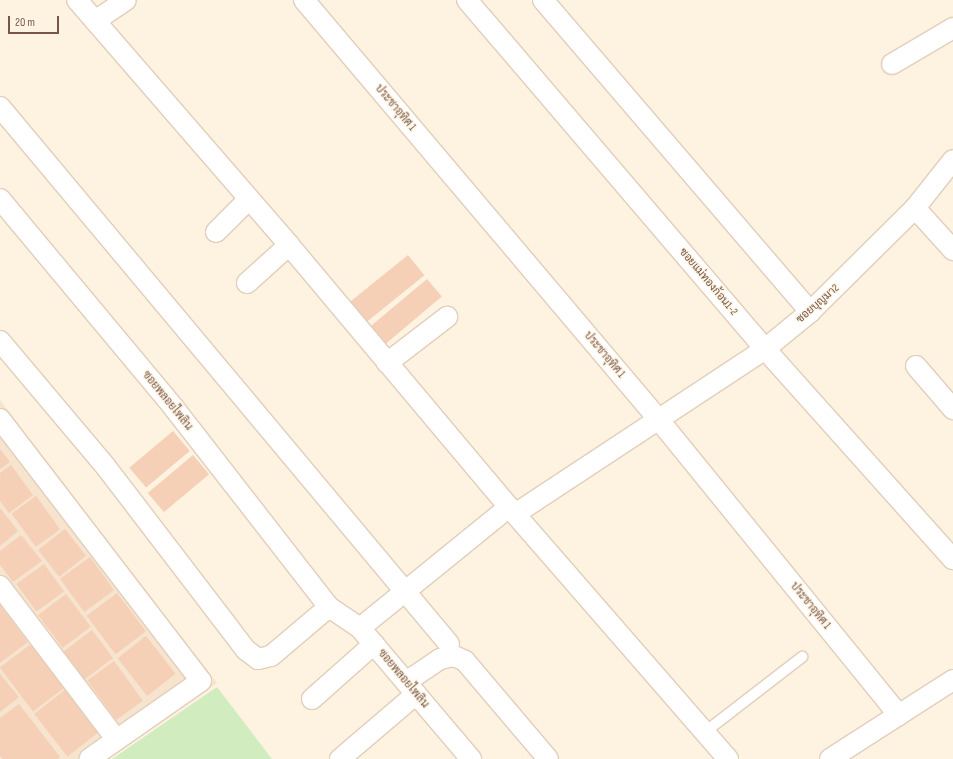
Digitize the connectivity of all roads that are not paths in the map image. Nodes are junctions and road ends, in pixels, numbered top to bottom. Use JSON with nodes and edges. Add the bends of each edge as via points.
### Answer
{"nodes":[{"id":1,"x":77,"y":0,"type":"edge"},
{"id":2,"x":126,"y":0,"type":"edge"},
{"id":3,"x":304,"y":0,"type":"edge"},
{"id":4,"x":467,"y":0,"type":"edge"},
{"id":5,"x":543,"y":0,"type":"edge"},
{"id":6,"x":95,"y":21,"type":"junction"},
{"id":7,"x":953,"y":28,"type":"edge"},
{"id":8,"x":892,"y":64,"type":"dead end"},
{"id":9,"x":0,"y":107,"type":"edge"},
{"id":10,"x":953,"y":160,"type":"edge"},
{"id":11,"x":0,"y":199,"type":"edge"},
{"id":12,"x":248,"y":200,"type":"junction"},
{"id":13,"x":915,"y":208,"type":"junction"},
{"id":14,"x":216,"y":232,"type":"dead end"},
{"id":15,"x":289,"y":245,"type":"junction"},
{"id":16,"x":953,"y":250,"type":"edge"},
{"id":17,"x":247,"y":283,"type":"dead end"},
{"id":18,"x":810,"y":312,"type":"junction"},
{"id":19,"x":447,"y":317,"type":"dead end"},
{"id":20,"x":0,"y":341,"type":"edge"},
{"id":21,"x":764,"y":348,"type":"junction"},
{"id":22,"x":387,"y":363,"type":"junction"},
{"id":23,"x":916,"y":366,"type":"dead end"},
{"id":24,"x":953,"y":409,"type":"edge"},
{"id":25,"x":0,"y":419,"type":"edge"},
{"id":26,"x":659,"y":420,"type":"junction"},
{"id":27,"x":512,"y":511,"type":"junction"},
{"id":28,"x":951,"y":553,"type":"edge"},
{"id":29,"x":0,"y":586,"type":"edge"},
{"id":30,"x":403,"y":592,"type":"junction"},
{"id":31,"x":330,"y":607,"type":"junction"},
{"id":32,"x":360,"y":628,"type":"junction"},
{"id":33,"x":374,"y":644,"type":"junction"},
{"id":34,"x":449,"y":644,"type":"dead end"},
{"id":35,"x":802,"y":657,"type":"dead end"},
{"id":36,"x":953,"y":680,"type":"edge"},
{"id":37,"x":411,"y":688,"type":"junction"},
{"id":38,"x":312,"y":699,"type":"dead end"},
{"id":39,"x":899,"y":715,"type":"junction"},
{"id":40,"x":705,"y":732,"type":"junction"},
{"id":41,"x":117,"y":740,"type":"junction"},
{"id":42,"x":351,"y":756,"type":"edge"},
{"id":43,"x":89,"y":759,"type":"edge"},
{"id":44,"x":471,"y":759,"type":"edge"},
{"id":45,"x":548,"y":759,"type":"edge"},
{"id":46,"x":728,"y":759,"type":"edge"},
{"id":47,"x":830,"y":759,"type":"edge"}],
"edges":[{"from":1,"to":6,"type":"street"},
{"from":2,"to":6,"type":"street"},
{"from":3,"to":26,"type":"street","name":"ประชาอุทิศ 1"},
{"from":4,"to":21,"type":"street","name":"ซอยแม่ทองก้อน1-2"},
{"from":5,"to":18,"type":"street"},
{"from":6,"to":12,"type":"street"},
{"from":7,"to":8,"type":"street"},
{"from":9,"to":30,"type":"street"},
{"from":10,"to":13,"type":"street","name":"ซอยบุญมา2"},
{"from":11,"to":31,"type":"street","name":"ซอยพลอยไพลิน","via":[[174,408]]},
{"from":12,"to":14,"type":"street"},
{"from":12,"to":15,"type":"street"},
{"from":13,"to":16,"type":"street"},
{"from":13,"to":18,"type":"street","name":"ซอยบุญมา2"},
{"from":15,"to":17,"type":"street"},
{"from":15,"to":22,"type":"street"},
{"from":18,"to":21,"type":"street","name":"ซอยบุญมา2"},
{"from":19,"to":22,"type":"street"},
{"from":20,"to":31,"type":"street","via":[[106,466],[246,650],[258,659],[271,656]]},
{"from":21,"to":26,"type":"street","name":"ซอยบุญมา2"},
{"from":21,"to":28,"type":"street","name":"ซอยแม่ทองก้อน1-2"},
{"from":22,"to":27,"type":"street"},
{"from":23,"to":24,"type":"street"},
{"from":25,"to":41,"type":"street","via":[[201,681]]},
{"from":26,"to":27,"type":"street","name":"ซอยบุญมา2"},
{"from":26,"to":39,"type":"street","name":"ประชาอุทิศ 1"},
{"from":27,"to":30,"type":"street","name":"ซอยบุญมา2"},
{"from":27,"to":40,"type":"street"},
{"from":29,"to":41,"type":"street"},
{"from":30,"to":32,"type":"street","name":"ซอยบุญมา2"},
{"from":30,"to":34,"type":"street"},
{"from":31,"to":32,"type":"street","name":"ซอยพลอยไพลิน"},
{"from":32,"to":33,"type":"street","name":"ซอยพลอยไพลิน"},
{"from":33,"to":37,"type":"street","name":"ซอยพลอยไพลิน"},
{"from":33,"to":38,"type":"street"},
{"from":35,"to":40,"type":"lane"},
{"from":36,"to":39,"type":"street"},
{"from":37,"to":42,"type":"street"},
{"from":37,"to":44,"type":"street","name":"ซอยพลอยไพลิน"},
{"from":37,"to":45,"type":"street","via":[[440,659],[454,656],[465,661]]},
{"from":39,"to":47,"type":"street"},
{"from":40,"to":46,"type":"street"},
{"from":41,"to":43,"type":"street"}]}
